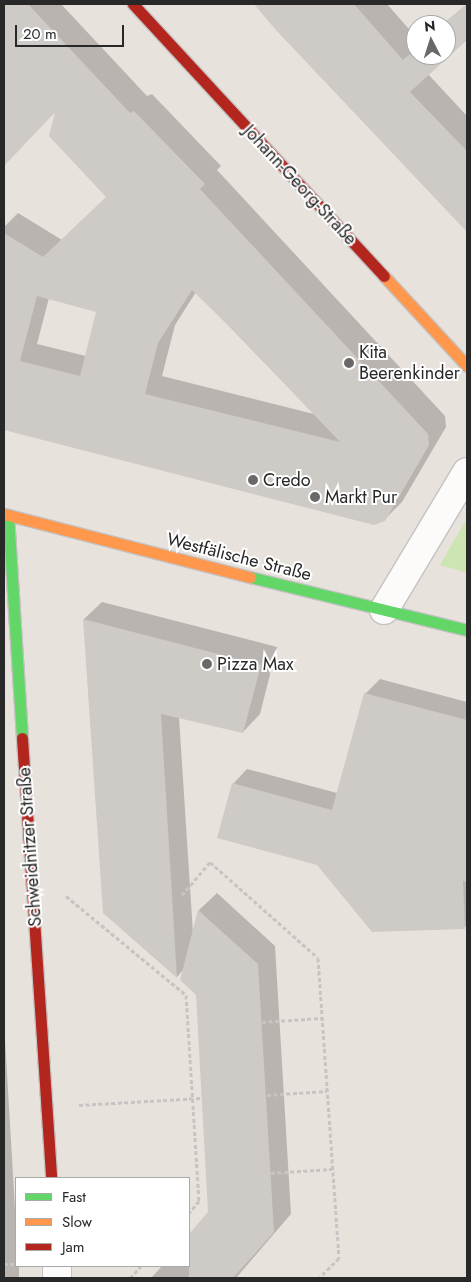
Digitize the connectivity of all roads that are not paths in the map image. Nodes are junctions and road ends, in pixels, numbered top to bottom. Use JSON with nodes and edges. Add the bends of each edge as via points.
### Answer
{"nodes":[{"id":1,"x":133,"y":4,"type":"edge"},
{"id":2,"x":467,"y":366,"type":"edge"},
{"id":3,"x":467,"y":472,"type":"edge"},
{"id":4,"x":6,"y":515,"type":"edge"},
{"id":5,"x":384,"y":610,"type":"junction"},
{"id":6,"x":467,"y":630,"type":"edge"},
{"id":7,"x":51,"y":1177,"type":"edge"}],
"edges":[{"from":1,"to":2,"type":"street","name":"Johann-Georg-Straße"},
{"from":3,"to":5,"type":"street"},
{"from":4,"to":5,"type":"street","name":"Westfälische Straße"},
{"from":4,"to":7,"type":"street","name":"Schweidnitzer Straße"},
{"from":5,"to":6,"type":"street","name":"Westfälische Straße"}]}
